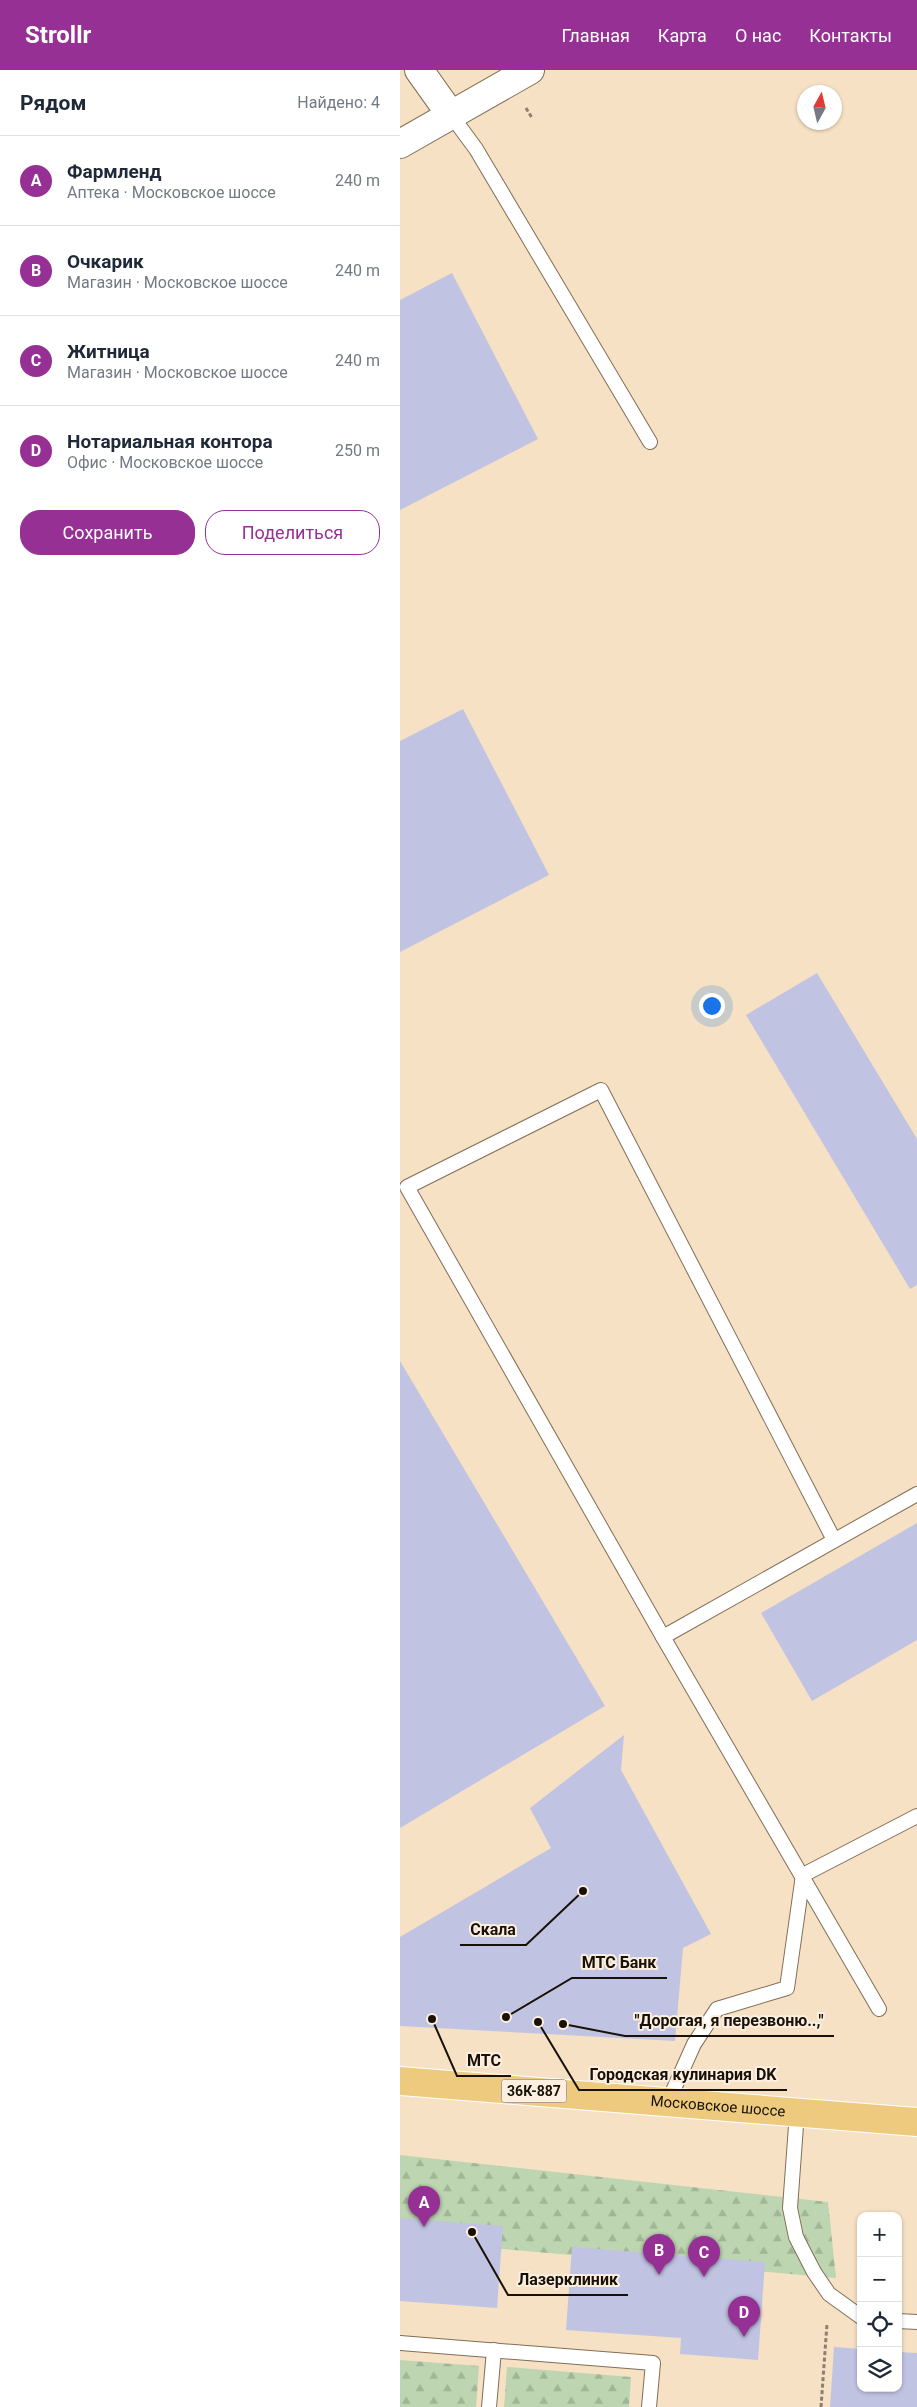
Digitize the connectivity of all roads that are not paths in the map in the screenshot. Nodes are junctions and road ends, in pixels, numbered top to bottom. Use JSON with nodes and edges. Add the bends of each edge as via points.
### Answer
{"nodes":[{"id":1,"x":419,"y":70,"type":"edge"},
{"id":2,"x":530,"y":70,"type":"edge"},
{"id":3,"x":451,"y":114,"type":"junction"},
{"id":4,"x":400,"y":144,"type":"edge"},
{"id":5,"x":650,"y":442,"type":"dead end"},
{"id":6,"x":917,"y":1494,"type":"edge"},
{"id":7,"x":834,"y":1540,"type":"junction"},
{"id":8,"x":663,"y":1637,"type":"junction"},
{"id":9,"x":917,"y":1816,"type":"edge"},
{"id":10,"x":803,"y":1875,"type":"junction"},
{"id":11,"x":880,"y":2009,"type":"dead end"},
{"id":12,"x":400,"y":2081,"type":"edge"},
{"id":13,"x":668,"y":2102,"type":"junction"},
{"id":14,"x":797,"y":2112,"type":"junction"},
{"id":15,"x":917,"y":2122,"type":"edge"},
{"id":16,"x":857,"y":2314,"type":"edge"},
{"id":17,"x":902,"y":2321,"type":"edge"},
{"id":18,"x":917,"y":2322,"type":"edge"},
{"id":19,"x":400,"y":2343,"type":"edge"},
{"id":20,"x":494,"y":2350,"type":"junction"},
{"id":21,"x":489,"y":2407,"type":"edge"},
{"id":22,"x":649,"y":2407,"type":"edge"}],
"edges":[{"from":1,"to":3,"type":"main road"},
{"from":2,"to":3,"type":"main road"},
{"from":3,"to":4,"type":"main road"},
{"from":3,"to":5,"type":"lane","via":[[476,149]]},
{"from":6,"to":7,"type":"lane"},
{"from":7,"to":8,"type":"lane"},
{"from":7,"to":8,"type":"lane","via":[[601,1090],[407,1187]]},
{"from":8,"to":10,"type":"lane"},
{"from":9,"to":10,"type":"lane"},
{"from":10,"to":11,"type":"lane"},
{"from":10,"to":13,"type":"lane","via":[[787,1988],[717,2009],[694,2044]]},
{"from":12,"to":13,"type":"main road","name":"Московское шоссе","number":"36К-887"},
{"from":13,"to":14,"type":"main road","name":"Московское шоссе","number":"36К-887"},
{"from":14,"to":15,"type":"main road","name":"Московское шоссе","number":"36К-887"},
{"from":14,"to":16,"type":"lane","via":[[790,2208],[796,2237],[829,2294]]},
{"from":17,"to":18,"type":"lane"},
{"from":19,"to":20,"type":"lane"},
{"from":20,"to":21,"type":"lane"},
{"from":20,"to":22,"type":"lane","via":[[653,2362]]}]}
